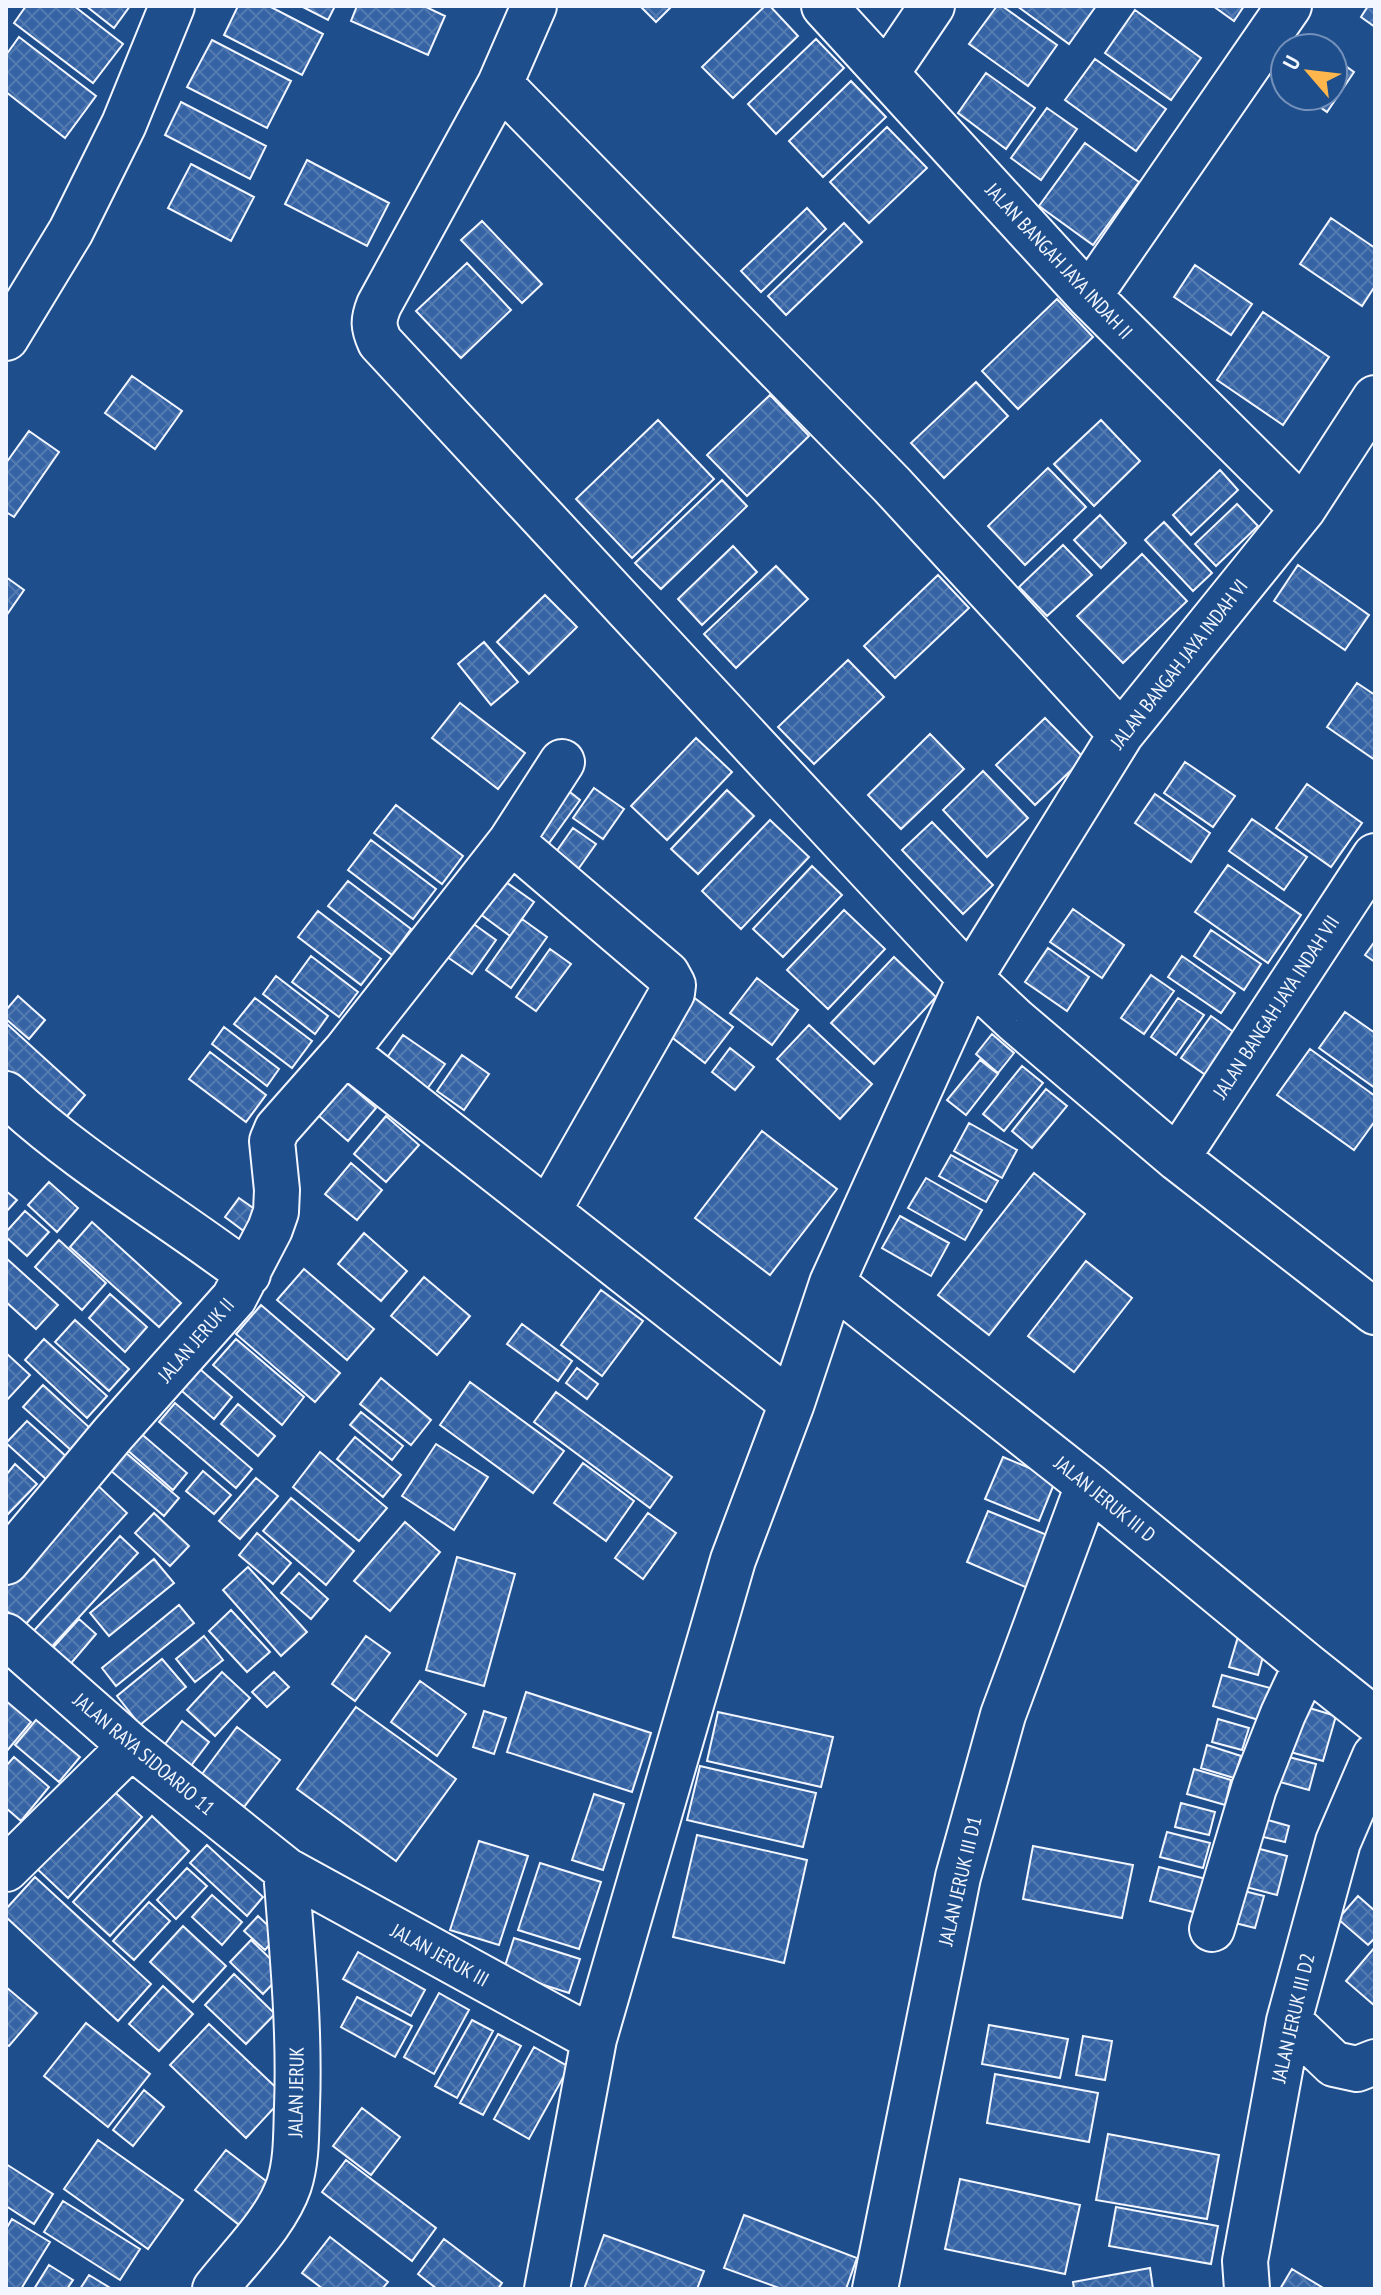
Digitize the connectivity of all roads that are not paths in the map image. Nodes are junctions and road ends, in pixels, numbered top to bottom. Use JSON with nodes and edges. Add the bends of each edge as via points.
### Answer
{"nodes":[{"id":1,"x":172,"y":6,"type":"edge"},
{"id":2,"x":534,"y":6,"type":"edge"},
{"id":3,"x":824,"y":6,"type":"edge"},
{"id":4,"x":932,"y":6,"type":"edge"},
{"id":5,"x":1289,"y":6,"type":"edge"},
{"id":6,"x":886,"y":74,"type":"junction"},
{"id":7,"x":500,"y":84,"type":"junction"},
{"id":8,"x":1089,"y":296,"type":"junction"},
{"id":9,"x":6,"y":338,"type":"edge"},
{"id":10,"x":1375,"y":398,"type":"edge"},
{"id":11,"x":1303,"y":509,"type":"junction"},
{"id":12,"x":1121,"y":734,"type":"junction"},
{"id":13,"x":562,"y":762,"type":"dead end"},
{"id":14,"x":511,"y":841,"type":"junction"},
{"id":15,"x":1375,"y":856,"type":"edge"},
{"id":16,"x":970,"y":978,"type":"junction"},
{"id":17,"x":345,"y":1052,"type":"junction"},
{"id":18,"x":6,"y":1094,"type":"edge"},
{"id":19,"x":1177,"y":1158,"type":"junction"},
{"id":20,"x":548,"y":1211,"type":"junction"},
{"id":21,"x":248,"y":1274,"type":"junction"},
{"id":22,"x":832,"y":1283,"type":"junction"},
{"id":23,"x":1375,"y":1312,"type":"edge"},
{"id":24,"x":792,"y":1403,"type":"junction"},
{"id":25,"x":1088,"y":1485,"type":"junction"},
{"id":26,"x":6,"y":1562,"type":"edge"},
{"id":27,"x":6,"y":1636,"type":"edge"},
{"id":28,"x":1306,"y":1665,"type":"junction"},
{"id":29,"x":1375,"y":1720,"type":"edge"},
{"id":30,"x":131,"y":1746,"type":"junction"},
{"id":31,"x":1375,"y":1756,"type":"edge"},
{"id":32,"x":6,"y":1869,"type":"edge"},
{"id":33,"x":286,"y":1870,"type":"junction"},
{"id":34,"x":1212,"y":1929,"type":"dead end"},
{"id":35,"x":1289,"y":2021,"type":"junction"},
{"id":36,"x":594,"y":2039,"type":"junction"},
{"id":37,"x":1375,"y":2062,"type":"edge"},
{"id":38,"x":215,"y":2289,"type":"edge"},
{"id":39,"x":547,"y":2289,"type":"edge"},
{"id":40,"x":875,"y":2289,"type":"edge"},
{"id":41,"x":1247,"y":2289,"type":"edge"}],
"edges":[{"from":1,"to":9,"type":"street","via":[[124,124],[71,231]]},
{"from":2,"to":7,"type":"street"},
{"from":3,"to":6,"type":"street","name":"JALAN BANGAH JAYA INDAH II"},
{"from":4,"to":6,"type":"street"},
{"from":5,"to":8,"type":"street"},
{"from":6,"to":8,"type":"street","name":"JALAN BANGAH JAYA INDAH II"},
{"from":7,"to":12,"type":"street","via":[[892,485]]},
{"from":7,"to":16,"type":"street","via":[[379,305],[374,330],[380,342]]},
{"from":8,"to":11,"type":"street","name":"JALAN BANGAH JAYA INDAH II"},
{"from":10,"to":11,"type":"street","name":"JALAN BANGAH JAYA INDAH VI"},
{"from":11,"to":12,"type":"street","name":"JALAN BANGAH JAYA INDAH VI"},
{"from":12,"to":16,"type":"street","name":"JALAN BANGAH JAYA INDAH VI"},
{"from":13,"to":14,"type":"street","name":"JALAN JERUK II"},
{"from":14,"to":17,"type":"street","name":"JALAN JERUK II"},
{"from":14,"to":20,"type":"street","via":[[667,974],[673,985]]},
{"from":15,"to":19,"type":"street","name":"JALAN BANGAH JAYA INDAH VII"},
{"from":16,"to":19,"type":"street"},
{"from":16,"to":22,"type":"street","name":"JALAN BANGAH JAYA INDAH VI"},
{"from":17,"to":20,"type":"street"},
{"from":17,"to":21,"type":"street","name":"JALAN JERUK II","via":[[277,1129],[272,1141],[276,1212]]},
{"from":18,"to":21,"type":"street","via":[[39,1125]]},
{"from":19,"to":23,"type":"street"},
{"from":20,"to":24,"type":"street"},
{"from":21,"to":26,"type":"street","name":"JALAN JERUK II","via":[[220,1315]]},
{"from":22,"to":24,"type":"street","name":"JALAN BANGAH JAYA INDAH VI"},
{"from":22,"to":25,"type":"street","name":"JALAN JERUK III D"},
{"from":24,"to":36,"type":"street","name":"JALAN BANGAH JAYA INDAH VI","via":[[733,1560]]},
{"from":25,"to":28,"type":"street","name":"JALAN JERUK III D"},
{"from":25,"to":40,"type":"street","name":"JALAN JERUK III D1","via":[[1003,1715],[958,1877]]},
{"from":27,"to":30,"type":"street","name":"JALAN RAYA SIDOARJO 11"},
{"from":28,"to":29,"type":"street","name":"JALAN JERUK III D"},
{"from":28,"to":34,"type":"street","via":[[1254,1788]]},
{"from":30,"to":32,"type":"street"},
{"from":30,"to":33,"type":"street","name":"JALAN RAYA SIDOARJO 11"},
{"from":31,"to":35,"type":"street","name":"JALAN JERUK III D2","via":[[1338,1842]]},
{"from":33,"to":36,"type":"street","name":"JALAN JERUK III"},
{"from":33,"to":38,"type":"street","name":"JALAN JERUK","via":[[296,1993],[295,2161],[274,2215]]},
{"from":35,"to":37,"type":"street","via":[[1334,2064],[1357,2069]]},
{"from":35,"to":41,"type":"street","name":"JALAN JERUK III D2","via":[[1245,2261]]},
{"from":36,"to":39,"type":"street","name":"JALAN BANGAH JAYA INDAH VI"}]}
